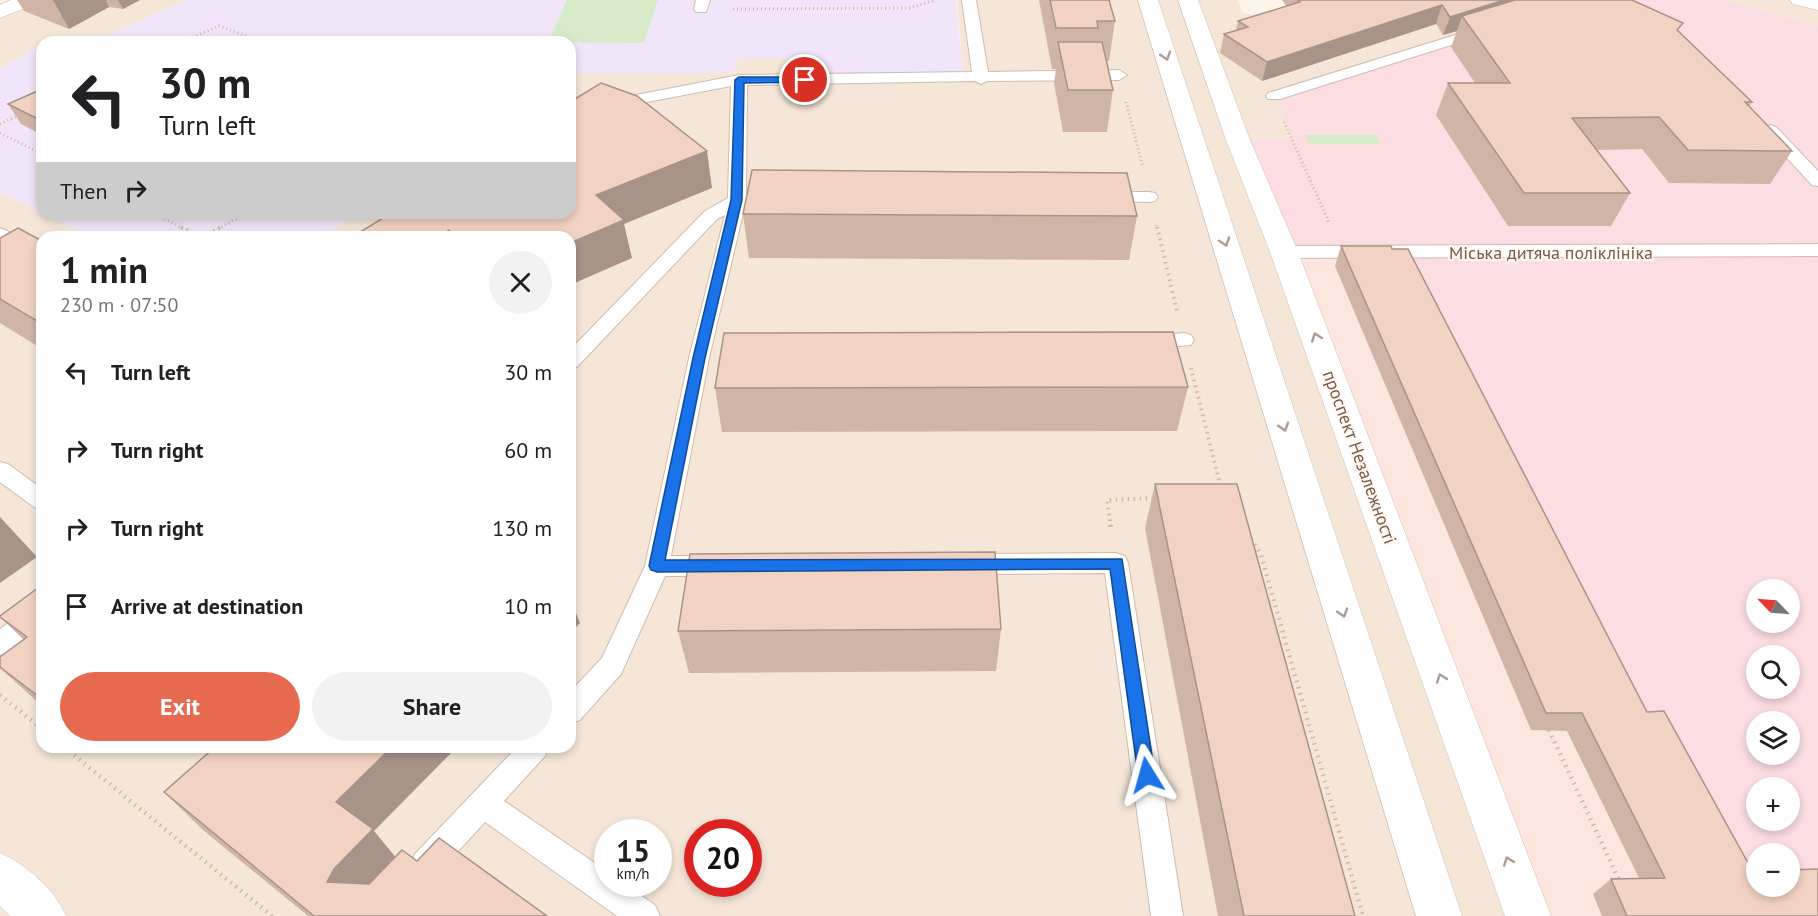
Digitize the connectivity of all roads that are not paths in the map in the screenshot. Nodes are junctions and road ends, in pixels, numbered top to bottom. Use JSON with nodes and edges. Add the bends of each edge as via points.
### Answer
{"nodes":[{"id":1,"x":28,"y":0,"type":"edge"},
{"id":2,"x":969,"y":0,"type":"edge"},
{"id":3,"x":1148,"y":0,"type":"edge"},
{"id":4,"x":1188,"y":0,"type":"edge"},
{"id":5,"x":0,"y":12,"type":"edge"},
{"id":6,"x":1496,"y":26,"type":"edge"},
{"id":7,"x":1119,"y":75,"type":"road end"},
{"id":8,"x":981,"y":79,"type":"junction"},
{"id":9,"x":739,"y":80,"type":"junction"},
{"id":10,"x":1274,"y":96,"type":"dead end"},
{"id":11,"x":1759,"y":119,"type":"edge"},
{"id":12,"x":576,"y":126,"type":"edge"},
{"id":13,"x":1818,"y":181,"type":"edge"},
{"id":14,"x":1090,"y":197,"type":"edge"},
{"id":15,"x":1149,"y":197,"type":"road end"},
{"id":16,"x":737,"y":200,"type":"junction"},
{"id":17,"x":760,"y":200,"type":"edge"},
{"id":18,"x":0,"y":233,"type":"edge"},
{"id":19,"x":1818,"y":250,"type":"edge"},
{"id":20,"x":36,"y":251,"type":"edge"},
{"id":21,"x":1284,"y":252,"type":"junction"},
{"id":22,"x":36,"y":257,"type":"edge"},
{"id":23,"x":21,"y":265,"type":"edge"},
{"id":24,"x":1184,"y":340,"type":"road end"},
{"id":25,"x":1125,"y":342,"type":"edge"},
{"id":26,"x":576,"y":356,"type":"edge"},
{"id":27,"x":723,"y":357,"type":"edge"},
{"id":28,"x":699,"y":358,"type":"junction"},
{"id":29,"x":0,"y":471,"type":"edge"},
{"id":30,"x":36,"y":497,"type":"edge"},
{"id":31,"x":939,"y":564,"type":"edge"},
{"id":32,"x":657,"y":566,"type":"junction"},
{"id":33,"x":739,"y":566,"type":"edge"},
{"id":34,"x":36,"y":617,"type":"edge"},
{"id":35,"x":0,"y":644,"type":"edge"},
{"id":36,"x":576,"y":705,"type":"edge"},
{"id":37,"x":529,"y":753,"type":"edge"},
{"id":38,"x":482,"y":803,"type":"junction"},
{"id":39,"x":0,"y":875,"type":"edge"},
{"id":40,"x":410,"y":881,"type":"edge"},
{"id":41,"x":44,"y":916,"type":"edge"},
{"id":42,"x":644,"y":916,"type":"edge"},
{"id":43,"x":1167,"y":916,"type":"edge"},
{"id":44,"x":1439,"y":916,"type":"edge"},
{"id":45,"x":1528,"y":916,"type":"edge"}],
"edges":[{"from":1,"to":5,"type":"main road"},
{"from":2,"to":8,"type":"lane"},
{"from":3,"to":44,"type":"main road","one_way":true},
{"from":4,"to":21,"type":"main road","name":"проспект Незалежності","via":[[1238,140]]},
{"from":6,"to":10,"type":"lane"},
{"from":7,"to":8,"type":"lane"},
{"from":8,"to":9,"type":"lane"},
{"from":9,"to":12,"type":"lane","via":[[611,104]]},
{"from":9,"to":16,"type":"lane"},
{"from":11,"to":13,"type":"lane"},
{"from":14,"to":15,"type":"lane"},
{"from":16,"to":17,"type":"lane"},
{"from":16,"to":26,"type":"lane","via":[[711,215]]},
{"from":16,"to":28,"type":"lane"},
{"from":18,"to":20,"type":"lane"},
{"from":19,"to":21,"type":"lane","name":"Міська дитяча поліклініка"},
{"from":45,"to":21,"type":"main road","name":"проспект Незалежності","one_way":true},
{"from":22,"to":23,"type":"lane"},
{"from":24,"to":25,"type":"lane"},
{"from":27,"to":28,"type":"lane"},
{"from":28,"to":32,"type":"lane"},
{"from":29,"to":30,"type":"lane"},
{"from":31,"to":43,"type":"lane","via":[[1116,563]]},
{"from":32,"to":33,"type":"lane"},
{"from":32,"to":36,"type":"lane","via":[[612,666]]},
{"from":34,"to":35,"type":"lane"},
{"from":37,"to":38,"type":"lane"},
{"from":38,"to":40,"type":"lane"},
{"from":38,"to":42,"type":"lane"},
{"from":39,"to":41,"type":"main road"}]}
